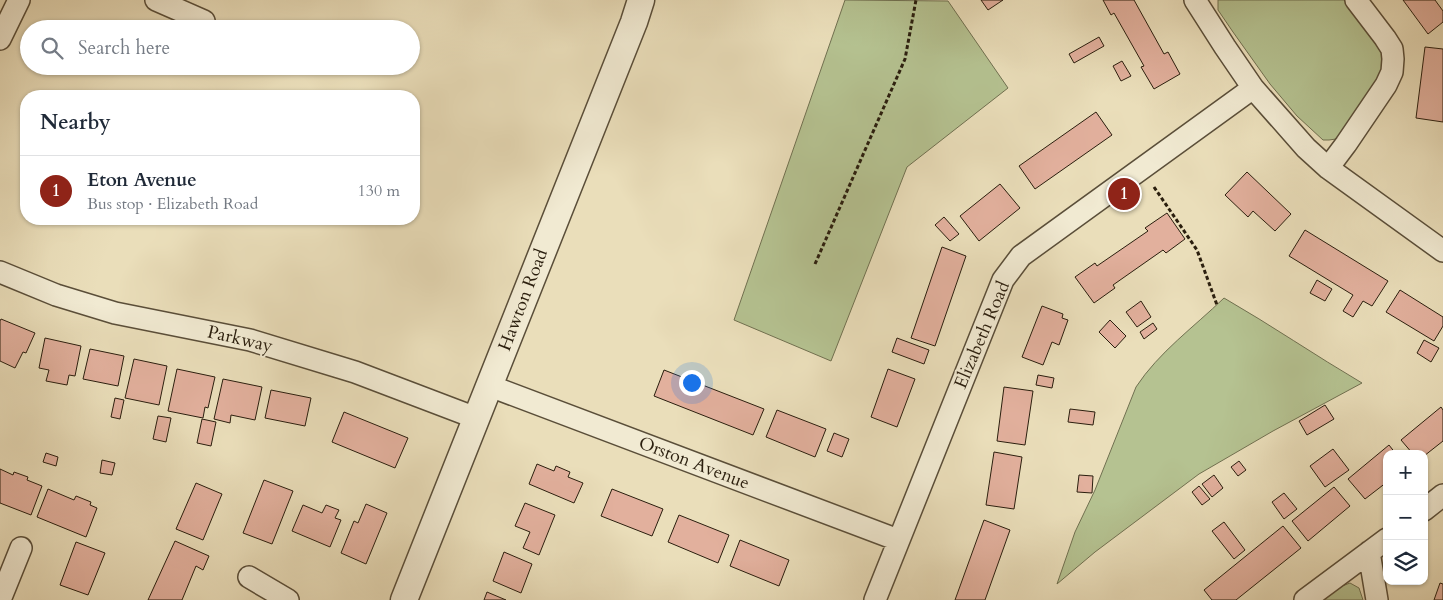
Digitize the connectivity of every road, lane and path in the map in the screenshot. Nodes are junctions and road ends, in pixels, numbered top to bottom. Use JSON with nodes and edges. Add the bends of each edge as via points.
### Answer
{"nodes":[{"id":1,"x":19,"y":0,"type":"edge"},
{"id":2,"x":156,"y":0,"type":"edge"},
{"id":3,"x":640,"y":0,"type":"edge"},
{"id":4,"x":916,"y":0,"type":"edge"},
{"id":5,"x":1195,"y":0,"type":"edge"},
{"id":6,"x":1356,"y":0,"type":"edge"},
{"id":7,"x":202,"y":20,"type":"edge"},
{"id":8,"x":0,"y":39,"type":"edge"},
{"id":9,"x":1253,"y":88,"type":"junction"},
{"id":10,"x":1328,"y":168,"type":"junction"},
{"id":11,"x":1142,"y":170,"type":"junction"},
{"id":12,"x":1443,"y":251,"type":"edge"},
{"id":13,"x":815,"y":264,"type":"dead end"},
{"id":14,"x":0,"y":272,"type":"edge"},
{"id":15,"x":1217,"y":305,"type":"dead end"},
{"id":16,"x":490,"y":386,"type":"junction"},
{"id":17,"x":476,"y":418,"type":"junction"},
{"id":18,"x":1443,"y":495,"type":"edge"},
{"id":19,"x":1428,"y":507,"type":"edge"},
{"id":20,"x":898,"y":540,"type":"junction"},
{"id":21,"x":1384,"y":540,"type":"edge"},
{"id":22,"x":21,"y":548,"type":"dead end"},
{"id":23,"x":1369,"y":552,"type":"junction"},
{"id":24,"x":249,"y":577,"type":"dead end"},
{"id":25,"x":0,"y":600,"type":"edge"},
{"id":26,"x":288,"y":600,"type":"edge"},
{"id":27,"x":404,"y":600,"type":"edge"},
{"id":28,"x":875,"y":600,"type":"edge"},
{"id":29,"x":1305,"y":600,"type":"edge"},
{"id":30,"x":1377,"y":600,"type":"edge"}],
"edges":[{"from":1,"to":8,"type":"street"},
{"from":2,"to":7,"type":"street"},
{"from":3,"to":16,"type":"street","name":"Hawton Road"},
{"from":4,"to":13,"type":"path","via":[[905,59]]},
{"from":5,"to":9,"type":"street"},
{"from":6,"to":10,"type":"street","via":[[1392,49],[1392,72]]},
{"from":9,"to":10,"type":"street"},
{"from":9,"to":11,"type":"street","name":"Elizabeth Road"},
{"from":10,"to":12,"type":"street"},
{"from":11,"to":15,"type":"path","via":[[1197,250]]},
{"from":11,"to":20,"type":"street","name":"Elizabeth Road","via":[[1021,256],[1003,280]]},
{"from":14,"to":17,"type":"street","name":"Parkway","via":[[56,295],[115,313],[250,340],[355,372]]},
{"from":16,"to":17,"type":"street","name":"Hawton Road"},
{"from":16,"to":20,"type":"street","name":"Orston Avenue"},
{"from":17,"to":27,"type":"street","name":"Hawton Road"},
{"from":18,"to":19,"type":"street"},
{"from":20,"to":28,"type":"street","name":"Elizabeth Road"},
{"from":21,"to":23,"type":"street"},
{"from":22,"to":25,"type":"street"},
{"from":23,"to":29,"type":"street"},
{"from":23,"to":30,"type":"street"},
{"from":24,"to":26,"type":"street"}]}
